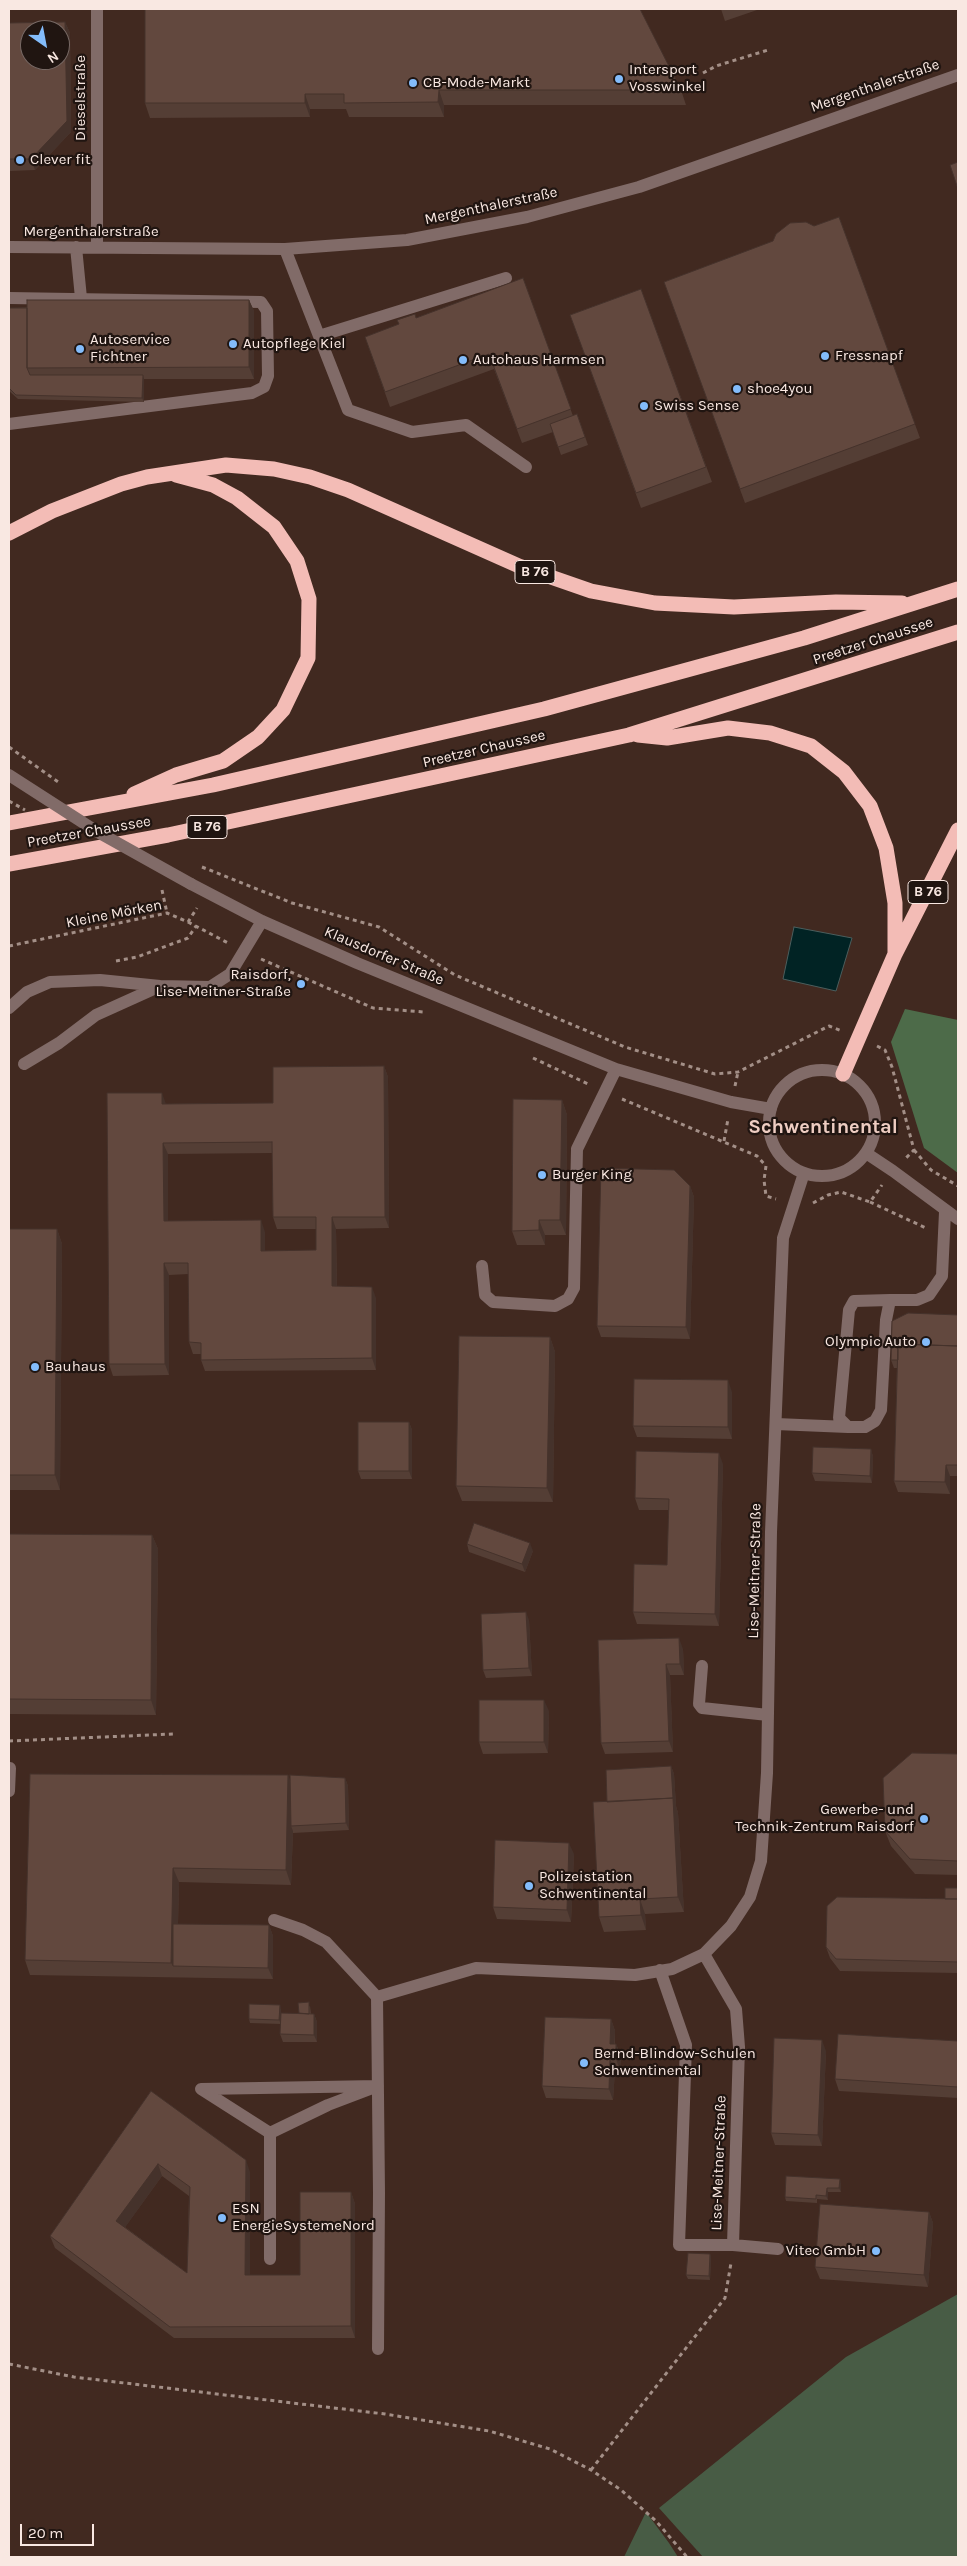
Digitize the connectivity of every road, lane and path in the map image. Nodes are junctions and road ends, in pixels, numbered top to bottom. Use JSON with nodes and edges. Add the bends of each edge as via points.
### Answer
{"nodes":[{"id":1,"x":97,"y":9,"type":"edge"},
{"id":2,"x":768,"y":50,"type":"dead end"},
{"id":3,"x":703,"y":73,"type":"dead end"},
{"id":4,"x":958,"y":75,"type":"edge"},
{"id":5,"x":9,"y":247,"type":"edge"},
{"id":6,"x":76,"y":247,"type":"junction"},
{"id":7,"x":96,"y":247,"type":"junction"},
{"id":8,"x":285,"y":249,"type":"junction"},
{"id":9,"x":506,"y":278,"type":"dead end"},
{"id":10,"x":9,"y":298,"type":"edge"},
{"id":11,"x":81,"y":298,"type":"junction"},
{"id":12,"x":319,"y":336,"type":"junction"},
{"id":13,"x":9,"y":424,"type":"edge"},
{"id":14,"x":526,"y":467,"type":"dead end"},
{"id":15,"x":170,"y":474,"type":"junction"},
{"id":16,"x":9,"y":533,"type":"edge"},
{"id":17,"x":958,"y":589,"type":"edge"},
{"id":18,"x":916,"y":603,"type":"junction"},
{"id":19,"x":958,"y":632,"type":"edge"},
{"id":20,"x":629,"y":735,"type":"junction"},
{"id":21,"x":9,"y":747,"type":"edge"},
{"id":22,"x":9,"y":775,"type":"edge"},
{"id":23,"x":63,"y":785,"type":"dead end"},
{"id":24,"x":112,"y":805,"type":"junction"},
{"id":25,"x":9,"y":823,"type":"edge"},
{"id":26,"x":958,"y":830,"type":"edge"},
{"id":27,"x":193,"y":862,"type":"dead end"},
{"id":28,"x":9,"y":864,"type":"edge"},
{"id":29,"x":161,"y":887,"type":"dead end"},
{"id":30,"x":207,"y":893,"type":"junction"},
{"id":31,"x":167,"y":913,"type":"junction"},
{"id":32,"x":188,"y":922,"type":"junction"},
{"id":33,"x":262,"y":922,"type":"junction"},
{"id":34,"x":9,"y":946,"type":"edge"},
{"id":35,"x":245,"y":951,"type":"junction"},
{"id":36,"x":895,"y":954,"type":"junction"},
{"id":37,"x":160,"y":986,"type":"junction"},
{"id":38,"x":9,"y":1008,"type":"edge"},
{"id":39,"x":432,"y":1013,"type":"dead end"},
{"id":40,"x":860,"y":1038,"type":"junction"},
{"id":41,"x":526,"y":1054,"type":"dead end"},
{"id":42,"x":24,"y":1064,"type":"dead end"},
{"id":43,"x":616,"y":1069,"type":"junction"},
{"id":44,"x":843,"y":1074,"type":"junction"},
{"id":45,"x":605,"y":1092,"type":"junction"},
{"id":46,"x":771,"y":1109,"type":"junction"},
{"id":47,"x":914,"y":1150,"type":"junction"},
{"id":48,"x":866,"y":1153,"type":"junction"},
{"id":49,"x":893,"y":1171,"type":"junction"},
{"id":50,"x":804,"y":1173,"type":"junction"},
{"id":51,"x":958,"y":1186,"type":"edge"},
{"id":52,"x":870,"y":1202,"type":"junction"},
{"id":53,"x":793,"y":1204,"type":"junction"},
{"id":54,"x":945,"y":1212,"type":"junction"},
{"id":55,"x":958,"y":1219,"type":"edge"},
{"id":56,"x":944,"y":1235,"type":"junction"},
{"id":57,"x":482,"y":1266,"type":"dead end"},
{"id":58,"x":890,"y":1300,"type":"junction"},
{"id":59,"x":776,"y":1424,"type":"junction"},
{"id":60,"x":848,"y":1427,"type":"junction"},
{"id":61,"x":702,"y":1666,"type":"dead end"},
{"id":62,"x":768,"y":1714,"type":"junction"},
{"id":63,"x":173,"y":1734,"type":"dead end"},
{"id":64,"x":9,"y":1741,"type":"edge"},
{"id":65,"x":10,"y":1768,"type":"edge"},
{"id":66,"x":9,"y":1791,"type":"edge"},
{"id":67,"x":274,"y":1920,"type":"dead end"},
{"id":68,"x":704,"y":1954,"type":"junction"},
{"id":69,"x":660,"y":1970,"type":"junction"},
{"id":70,"x":377,"y":1997,"type":"junction"},
{"id":71,"x":378,"y":2086,"type":"junction"},
{"id":72,"x":270,"y":2133,"type":"junction"},
{"id":73,"x":732,"y":2245,"type":"junction"},
{"id":74,"x":778,"y":2249,"type":"dead end"},
{"id":75,"x":270,"y":2259,"type":"dead end"},
{"id":76,"x":378,"y":2349,"type":"dead end"},
{"id":77,"x":9,"y":2364,"type":"edge"},
{"id":78,"x":591,"y":2470,"type":"junction"},
{"id":79,"x":687,"y":2557,"type":"edge"}],
"edges":[{"from":1,"to":7,"type":"street","name":"Dieselstraße"},
{"from":2,"to":3,"type":"path"},
{"from":4,"to":8,"type":"street","name":"Mergenthalerstraße","via":[[639,187],[527,217],[407,240]]},
{"from":5,"to":6,"type":"street","name":"Mergenthalerstraße"},
{"from":6,"to":7,"type":"street","name":"Mergenthalerstraße"},
{"from":6,"to":11,"type":"street"},
{"from":7,"to":8,"type":"street","name":"Mergenthalerstraße"},
{"from":8,"to":12,"type":"street"},
{"from":9,"to":12,"type":"street"},
{"from":10,"to":11,"type":"street"},
{"from":11,"to":13,"type":"street","via":[[261,302],[267,311],[268,376],[264,387],[252,394]]},
{"from":12,"to":14,"type":"street","via":[[348,410],[412,432],[466,425]]},
{"from":15,"to":16,"type":"highway","number":"B 76","via":[[147,477],[104,490]]},
{"from":15,"to":18,"type":"highway","number":"B 76","via":[[226,465],[274,469],[310,477],[348,490],[519,566],[591,592],[655,603],[734,608],[836,602]]},
{"from":15,"to":24,"type":"highway","number":"B 76","via":[[213,485],[237,498],[274,527],[297,561],[309,600],[308,658],[283,710],[258,737],[223,761],[176,775]]},
{"from":17,"to":18,"type":"highway","name":"Preetzer Chaussee","number":"B 76"},
{"from":18,"to":24,"type":"highway","name":"Preetzer Chaussee","number":"B 76","via":[[804,638],[544,709]]},
{"from":19,"to":20,"type":"highway","name":"Preetzer Chaussee","number":"B 76"},
{"from":20,"to":28,"type":"highway","name":"Preetzer Chaussee","number":"B 76","via":[[168,835]]},
{"from":20,"to":36,"type":"highway","number":"B 76","via":[[667,738],[728,728],[770,733],[811,746],[844,772],[870,806],[886,848],[895,903]]},
{"from":21,"to":23,"type":"path","bridge":true},
{"from":22,"to":30,"type":"street","name":"Klausdorfer Straße","bridge":true,"via":[[96,831]]},
{"from":24,"to":25,"type":"highway","name":"Preetzer Chaussee","number":"B 76"},
{"from":26,"to":36,"type":"highway","number":"B 76"},
{"from":27,"to":40,"type":"path","via":[[292,903],[379,927],[455,975],[625,1047],[715,1074],[738,1072],[829,1026]]},
{"from":29,"to":31,"type":"path"},
{"from":30,"to":32,"type":"path"},
{"from":30,"to":33,"type":"street","name":"Klausdorfer Straße"},
{"from":31,"to":32,"type":"path","name":"Kleine Mörken"},
{"from":31,"to":34,"type":"path","name":"Kleine Mörken"},
{"from":32,"to":35,"type":"path","name":"Kleine Mörken"},
{"from":33,"to":35,"type":"street"},
{"from":33,"to":43,"type":"street","name":"Klausdorfer Straße"},
{"from":35,"to":37,"type":"street","via":[[230,974],[210,987]]},
{"from":35,"to":39,"type":"path","name":"Kleine Mörken","via":[[373,1008]]},
{"from":36,"to":40,"type":"highway","number":"B 76"},
{"from":37,"to":38,"type":"street","via":[[100,980],[50,982],[27,992]]},
{"from":37,"to":42,"type":"street","via":[[96,1015]]},
{"from":40,"to":44,"type":"highway","number":"B 76"},
{"from":40,"to":47,"type":"path","via":[[885,1050]]},
{"from":41,"to":45,"type":"path"},
{"from":43,"to":45,"type":"street"},
{"from":43,"to":46,"type":"street","name":"Klausdorfer Straße","via":[[731,1102]]},
{"from":44,"to":46,"type":"street","via":[[813,1070],[799,1075],[786,1083]]},
{"from":44,"to":48,"type":"street","via":[[867,1094],[873,1108],[873,1139]]},
{"from":45,"to":53,"type":"path","via":[[757,1156],[766,1166],[766,1196]]},
{"from":45,"to":57,"type":"street","via":[[577,1149],[574,1288],[568,1299],[555,1306],[493,1302],[485,1295]]},
{"from":46,"to":50,"type":"street","via":[[769,1125],[779,1154]]},
{"from":47,"to":49,"type":"path"},
{"from":47,"to":51,"type":"path","via":[[931,1170]]},
{"from":48,"to":49,"type":"street"},
{"from":48,"to":50,"type":"street","via":[[854,1166],[838,1173],[821,1176]]},
{"from":49,"to":52,"type":"path"},
{"from":49,"to":54,"type":"street"},
{"from":50,"to":53,"type":"street","name":"Lise-Meitner-Straße"},
{"from":52,"to":53,"type":"path","via":[[841,1192],[809,1206]]},
{"from":52,"to":56,"type":"path"},
{"from":53,"to":59,"type":"street","name":"Lise-Meitner-Straße","via":[[783,1238]]},
{"from":54,"to":55,"type":"street"},
{"from":54,"to":56,"type":"street"},
{"from":56,"to":58,"type":"street","via":[[942,1276],[929,1294],[917,1300]]},
{"from":58,"to":60,"type":"street","via":[[881,1410],[875,1421],[866,1427]]},
{"from":58,"to":60,"type":"street","via":[[854,1301],[849,1310],[839,1418]]},
{"from":59,"to":60,"type":"street"},
{"from":59,"to":62,"type":"street","name":"Lise-Meitner-Straße"},
{"from":61,"to":62,"type":"street","via":[[699,1704],[702,1708]]},
{"from":62,"to":68,"type":"street","name":"Lise-Meitner-Straße","via":[[761,1861],[750,1897],[731,1926]]},
{"from":63,"to":64,"type":"path"},
{"from":65,"to":66,"type":"street"},
{"from":67,"to":70,"type":"street","via":[[326,1942]]},
{"from":68,"to":69,"type":"street","name":"Lise-Meitner-Straße","via":[[672,1969]]},
{"from":68,"to":73,"type":"street","name":"Lise-Meitner-Straße","via":[[736,2009],[739,2057]]},
{"from":69,"to":70,"type":"street","name":"Lise-Meitner-Straße","via":[[635,1975],[476,1968]]},
{"from":69,"to":73,"type":"street","via":[[686,2045],[679,2245]]},
{"from":70,"to":71,"type":"street"},
{"from":71,"to":72,"type":"street"},
{"from":71,"to":72,"type":"street","via":[[201,2089]]},
{"from":71,"to":76,"type":"street"},
{"from":72,"to":75,"type":"street"},
{"from":73,"to":74,"type":"street","name":"Lise-Meitner-Straße"},
{"from":73,"to":78,"type":"path","via":[[725,2298]]},
{"from":77,"to":78,"type":"path","via":[[74,2377],[457,2425],[550,2449]]},
{"from":78,"to":79,"type":"path","via":[[656,2520]]}]}
